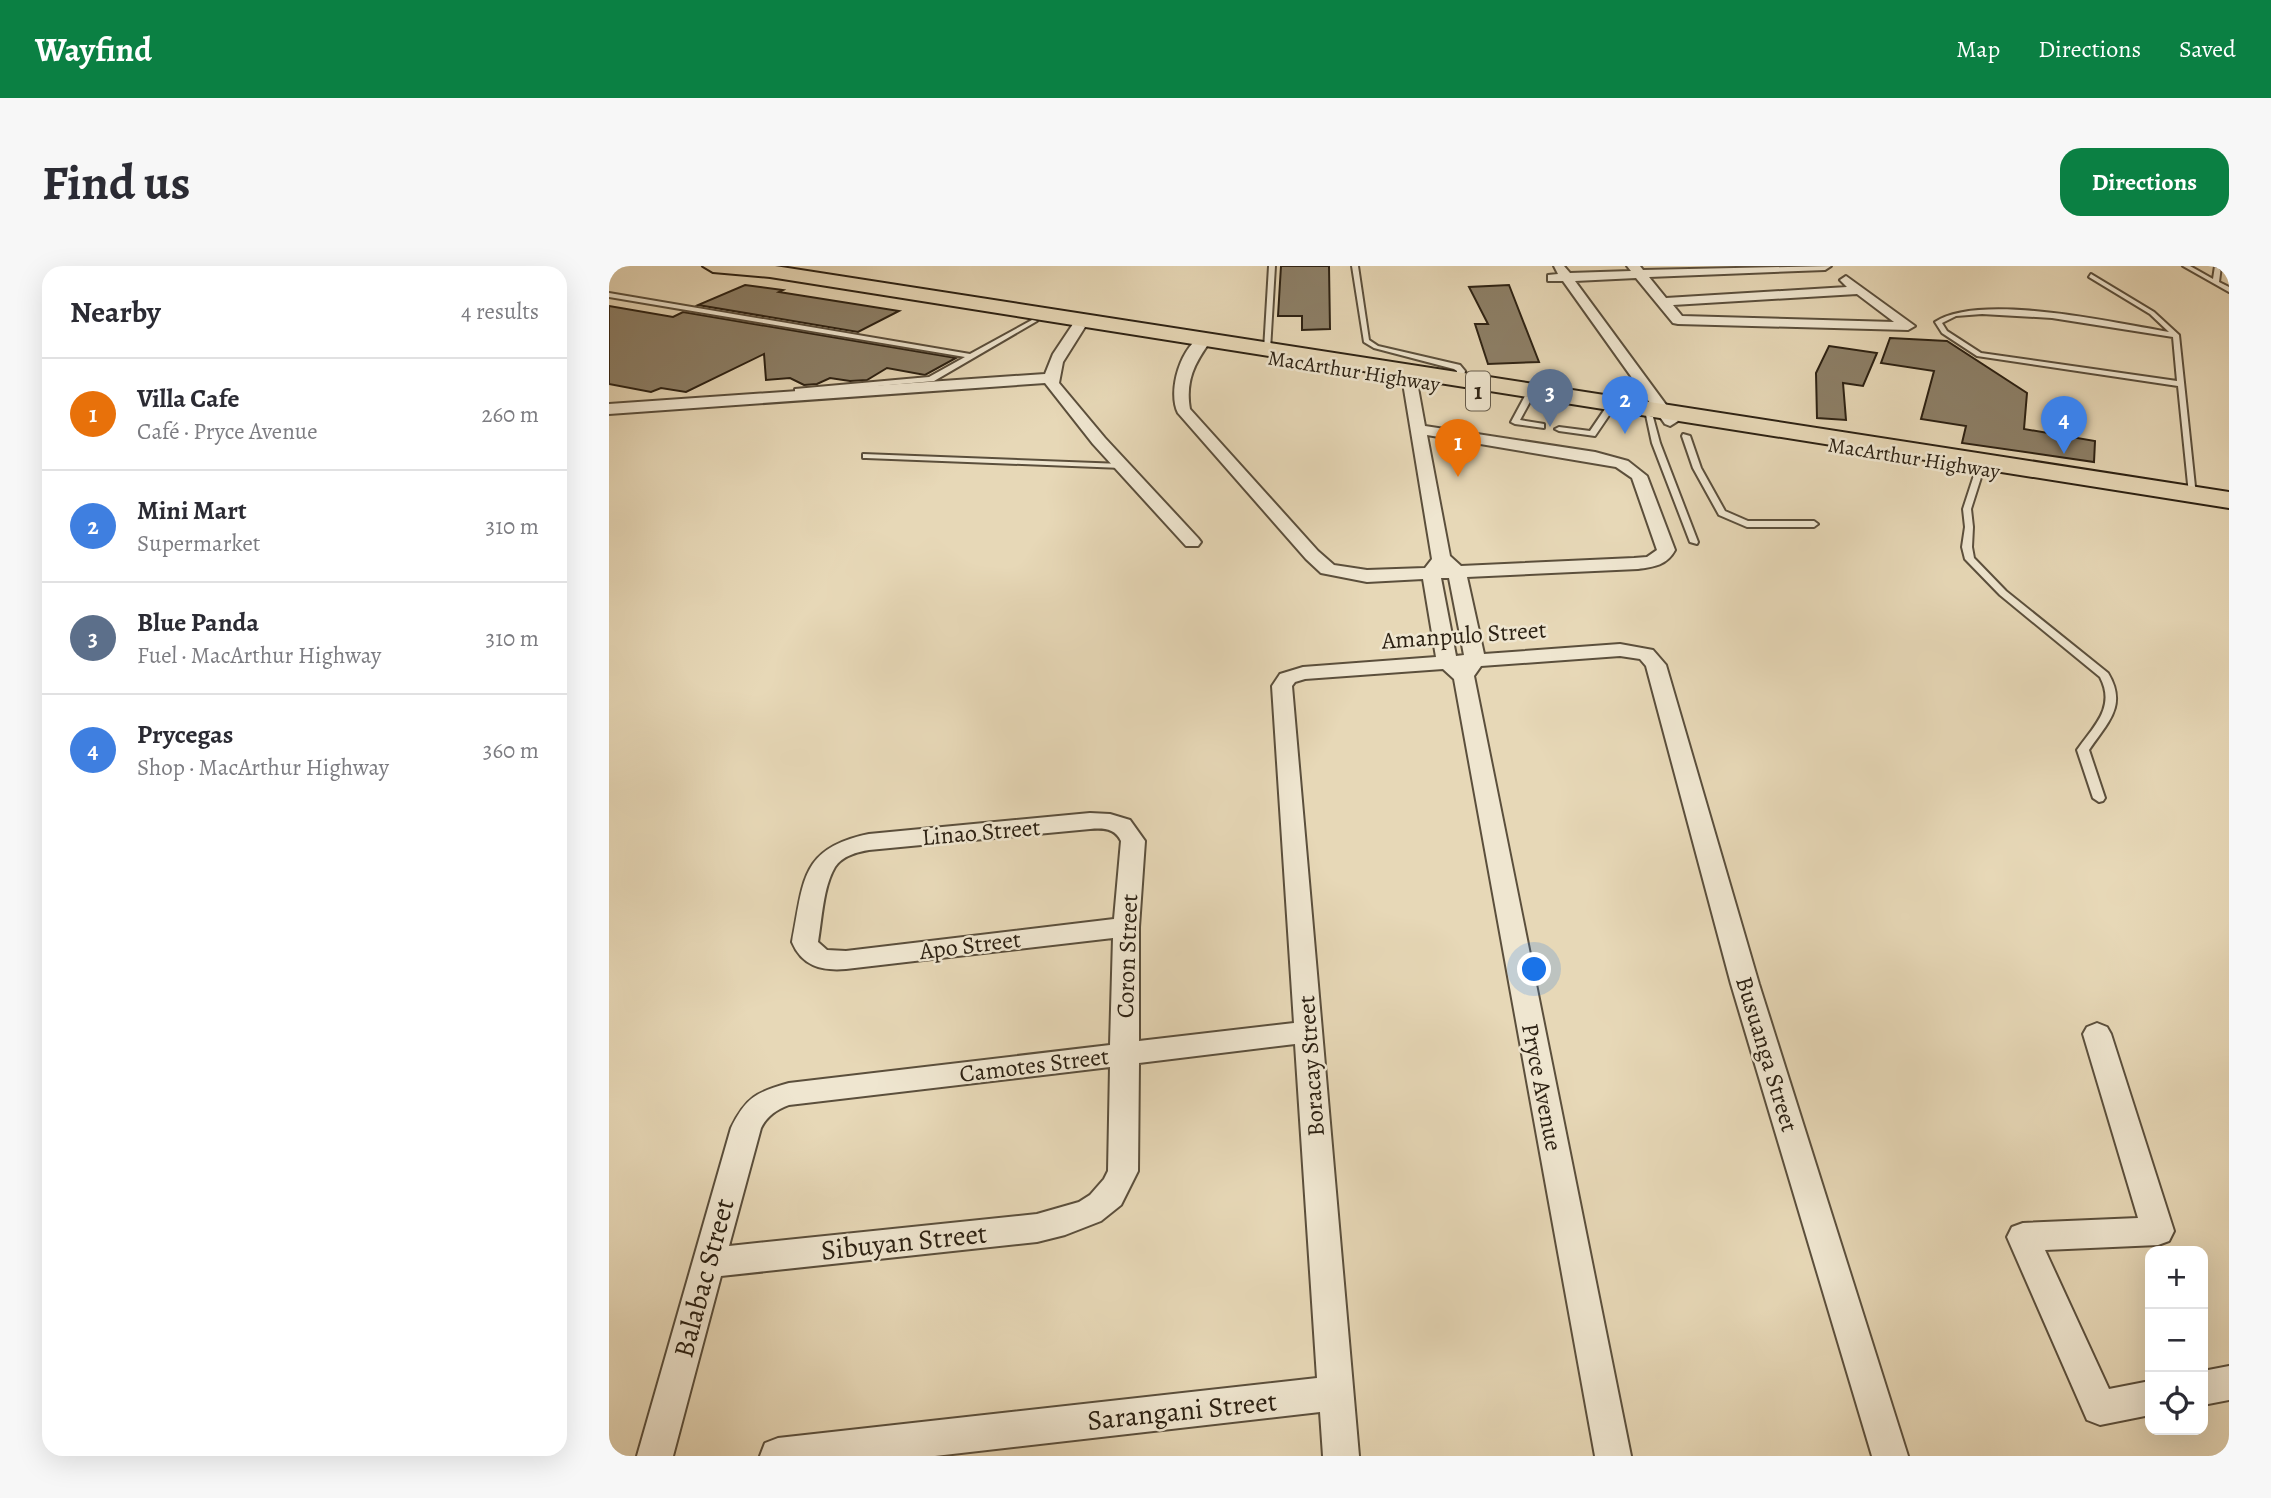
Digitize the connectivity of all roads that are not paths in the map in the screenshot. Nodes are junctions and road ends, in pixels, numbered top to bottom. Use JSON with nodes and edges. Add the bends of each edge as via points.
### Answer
{"nodes":[{"id":1,"x":1272,"y":266,"type":"edge"},
{"id":2,"x":1355,"y":266,"type":"edge"},
{"id":3,"x":1826,"y":266,"type":"edge"},
{"id":4,"x":2186,"y":266,"type":"edge"},
{"id":5,"x":2218,"y":266,"type":"edge"},
{"id":6,"x":721,"y":267,"type":"edge"},
{"id":7,"x":1637,"y":271,"type":"edge"},
{"id":8,"x":1558,"y":275,"type":"edge"},
{"id":9,"x":2091,"y":276,"type":"dead end"},
{"id":10,"x":2216,"y":283,"type":"junction"},
{"id":11,"x":1860,"y":290,"type":"junction"},
{"id":12,"x":2229,"y":290,"type":"edge"},
{"id":13,"x":609,"y":295,"type":"edge"},
{"id":14,"x":1663,"y":302,"type":"junction"},
{"id":15,"x":1034,"y":321,"type":"junction"},
{"id":16,"x":1078,"y":327,"type":"junction"},
{"id":17,"x":2176,"y":335,"type":"junction"},
{"id":18,"x":1202,"y":343,"type":"junction"},
{"id":19,"x":1251,"y":350,"type":"junction"},
{"id":20,"x":970,"y":356,"type":"junction"},
{"id":21,"x":1408,"y":376,"type":"junction"},
{"id":22,"x":1051,"y":378,"type":"junction"},
{"id":23,"x":1460,"y":379,"type":"junction"},
{"id":24,"x":2182,"y":384,"type":"junction"},
{"id":25,"x":1528,"y":398,"type":"junction"},
{"id":26,"x":609,"y":407,"type":"edge"},
{"id":27,"x":1608,"y":411,"type":"junction"},
{"id":28,"x":1662,"y":418,"type":"junction"},
{"id":29,"x":1541,"y":426,"type":"dead end"},
{"id":30,"x":1417,"y":429,"type":"junction"},
{"id":31,"x":1559,"y":429,"type":"dead end"},
{"id":32,"x":866,"y":456,"type":"dead end"},
{"id":33,"x":1981,"y":465,"type":"junction"},
{"id":34,"x":1122,"y":466,"type":"junction"},
{"id":35,"x":2193,"y":494,"type":"junction"},
{"id":36,"x":2229,"y":500,"type":"edge"},
{"id":37,"x":2229,"y":508,"type":"edge"},
{"id":38,"x":1814,"y":524,"type":"dead end"},
{"id":39,"x":1192,"y":542,"type":"dead end"},
{"id":40,"x":1694,"y":542,"type":"dead end"},
{"id":41,"x":1436,"y":566,"type":"junction"},
{"id":42,"x":1457,"y":572,"type":"junction"},
{"id":43,"x":1646,"y":654,"type":"joint"},
{"id":44,"x":1462,"y":666,"type":"junction"},
{"id":45,"x":1287,"y":678,"type":"joint"},
{"id":46,"x":2099,"y":798,"type":"dead end"},
{"id":47,"x":1119,"y":823,"type":"joint"},
{"id":48,"x":1126,"y":927,"type":"junction"},
{"id":49,"x":814,"y":956,"type":"joint"},
{"id":50,"x":1308,"y":1032,"type":"junction"},
{"id":51,"x":2097,"y":1034,"type":"dead end"},
{"id":52,"x":1125,"y":1054,"type":"junction"},
{"id":53,"x":761,"y":1105,"type":"joint"},
{"id":54,"x":1096,"y":1210,"type":"joint"},
{"id":55,"x":708,"y":1264,"type":"junction"},
{"id":56,"x":2229,"y":1383,"type":"edge"},
{"id":57,"x":2208,"y":1387,"type":"edge"},
{"id":58,"x":1336,"y":1393,"type":"junction"},
{"id":59,"x":2145,"y":1399,"type":"edge"},
{"id":60,"x":655,"y":1456,"type":"edge"},
{"id":61,"x":778,"y":1456,"type":"edge"},
{"id":62,"x":1341,"y":1456,"type":"edge"},
{"id":63,"x":1613,"y":1456,"type":"edge"},
{"id":64,"x":1890,"y":1456,"type":"edge"}],
"edges":[{"from":1,"to":19,"type":"lane"},
{"from":2,"to":23,"type":"lane","via":[[1366,341],[1457,367]]},
{"from":3,"to":7,"type":"street"},
{"from":3,"to":11,"type":"street"},
{"from":4,"to":10,"type":"lane"},
{"from":5,"to":10,"type":"lane"},
{"from":6,"to":15,"type":"highway","name":"MacArthur Highway","number":"1","via":[[755,277]]},
{"from":6,"to":18,"type":"highway","name":"MacArthur Highway","number":"1","via":[[770,271]]},
{"from":7,"to":8,"type":"street","via":[[1612,277]]},
{"from":7,"to":14,"type":"street"},
{"from":8,"to":28,"type":"street"},
{"from":8,"to":28,"type":"street"},
{"from":9,"to":17,"type":"lane","via":[[2152,313]]},
{"from":10,"to":12,"type":"lane"},
{"from":11,"to":14,"type":"street"},
{"from":11,"to":14,"type":"street","via":[[1908,326],[1678,320]]},
{"from":13,"to":20,"type":"lane"},
{"from":15,"to":16,"type":"highway","name":"MacArthur Highway","number":"1"},
{"from":15,"to":20,"type":"lane"},
{"from":16,"to":18,"type":"highway","name":"MacArthur Highway","number":"1"},
{"from":16,"to":22,"type":"street"},
{"from":17,"to":24,"type":"lane"},
{"from":17,"to":24,"type":"lane","via":[[2008,312],[1955,314],[1938,322],[1944,332],[1979,355]]},
{"from":18,"to":19,"type":"highway","name":"MacArthur Highway","number":"1"},
{"from":18,"to":41,"type":"street","via":[[1183,371],[1183,410],[1320,563],[1353,575]]},
{"from":19,"to":21,"type":"highway","name":"MacArthur Highway","number":"1"},
{"from":20,"to":26,"type":"lane","via":[[941,375],[918,382]]},
{"from":21,"to":23,"type":"highway","name":"MacArthur Highway","number":"1"},
{"from":21,"to":25,"type":"highway","name":"MacArthur Highway","number":"1"},
{"from":21,"to":30,"type":"street","name":"Pryce Avenue"},
{"from":22,"to":26,"type":"street"},
{"from":22,"to":34,"type":"street","via":[[1064,401]]},
{"from":23,"to":28,"type":"highway","name":"MacArthur Highway","number":"1"},
{"from":24,"to":35,"type":"lane"},
{"from":25,"to":27,"type":"highway","name":"MacArthur Highway","number":"1"},
{"from":25,"to":29,"type":"lane","via":[[1514,422]]},
{"from":27,"to":28,"type":"highway","name":"MacArthur Highway","number":"1"},
{"from":27,"to":31,"type":"lane","via":[[1592,434]]},
{"from":28,"to":33,"type":"highway","name":"MacArthur Highway","number":"1"},
{"from":28,"to":38,"type":"lane","via":[[1722,513],[1747,524]]},
{"from":28,"to":40,"type":"lane","via":[[1656,443]]},
{"from":30,"to":41,"type":"street","name":"Pryce Avenue"},
{"from":30,"to":42,"type":"street","via":[[1622,464],[1639,476],[1665,550],[1657,559],[1634,564]]},
{"from":32,"to":34,"type":"lane"},
{"from":33,"to":35,"type":"highway","name":"MacArthur Highway","number":"1"},
{"from":33,"to":37,"type":"highway","name":"MacArthur Highway","number":"1"},
{"from":33,"to":46,"type":"lane","via":[[1966,518],[1970,559],[2109,683],[2109,717],[2083,750]]},
{"from":34,"to":39,"type":"street"},
{"from":35,"to":36,"type":"highway","name":"MacArthur Highway","number":"1"},
{"from":41,"to":42,"type":"street"},
{"from":41,"to":44,"type":"street","name":"Pryce Avenue"},
{"from":42,"to":44,"type":"street","name":"Pryce Avenue"},
{"from":43,"to":44,"type":"street","name":"Amanpulo Street","via":[[1620,650]]},
{"from":43,"to":64,"type":"street","name":"Busuanga Street","via":[[1656,665],[1745,984]]},
{"from":44,"to":45,"type":"street","name":"Amanpulo Street","via":[[1303,673]]},
{"from":44,"to":63,"type":"street","name":"Pryce Avenue"},
{"from":45,"to":50,"type":"street","name":"Boracay Street","via":[[1282,686]]},
{"from":47,"to":48,"type":"street","name":"Coron Street","via":[[1133,841]]},
{"from":47,"to":49,"type":"street","name":"Linao Street","via":[[1090,821],[869,842],[842,849],[822,870],[805,942]]},
{"from":48,"to":49,"type":"street","name":"Apo Street","via":[[846,960]]},
{"from":48,"to":52,"type":"street","name":"Coron Street"},
{"from":50,"to":52,"type":"street","name":"Camotes Street"},
{"from":50,"to":58,"type":"street","name":"Boracay Street"},
{"from":51,"to":59,"type":"street","via":[[2158,1231],[2023,1237],[2100,1408]]},
{"from":52,"to":53,"type":"street","name":"Camotes Street","via":[[789,1094]]},
{"from":52,"to":54,"type":"street","name":"Coron Street","via":[[1123,1171],[1110,1199]]},
{"from":53,"to":55,"type":"street","name":"Balabac Street","via":[[745,1128]]},
{"from":54,"to":55,"type":"street","name":"Sibuyan Street","via":[[1037,1228]]},
{"from":55,"to":60,"type":"street","name":"Balabac Street"},
{"from":56,"to":57,"type":"street"},
{"from":58,"to":61,"type":"street","name":"Sarangani Street"},
{"from":58,"to":62,"type":"street","name":"Boracay Street"}]}
